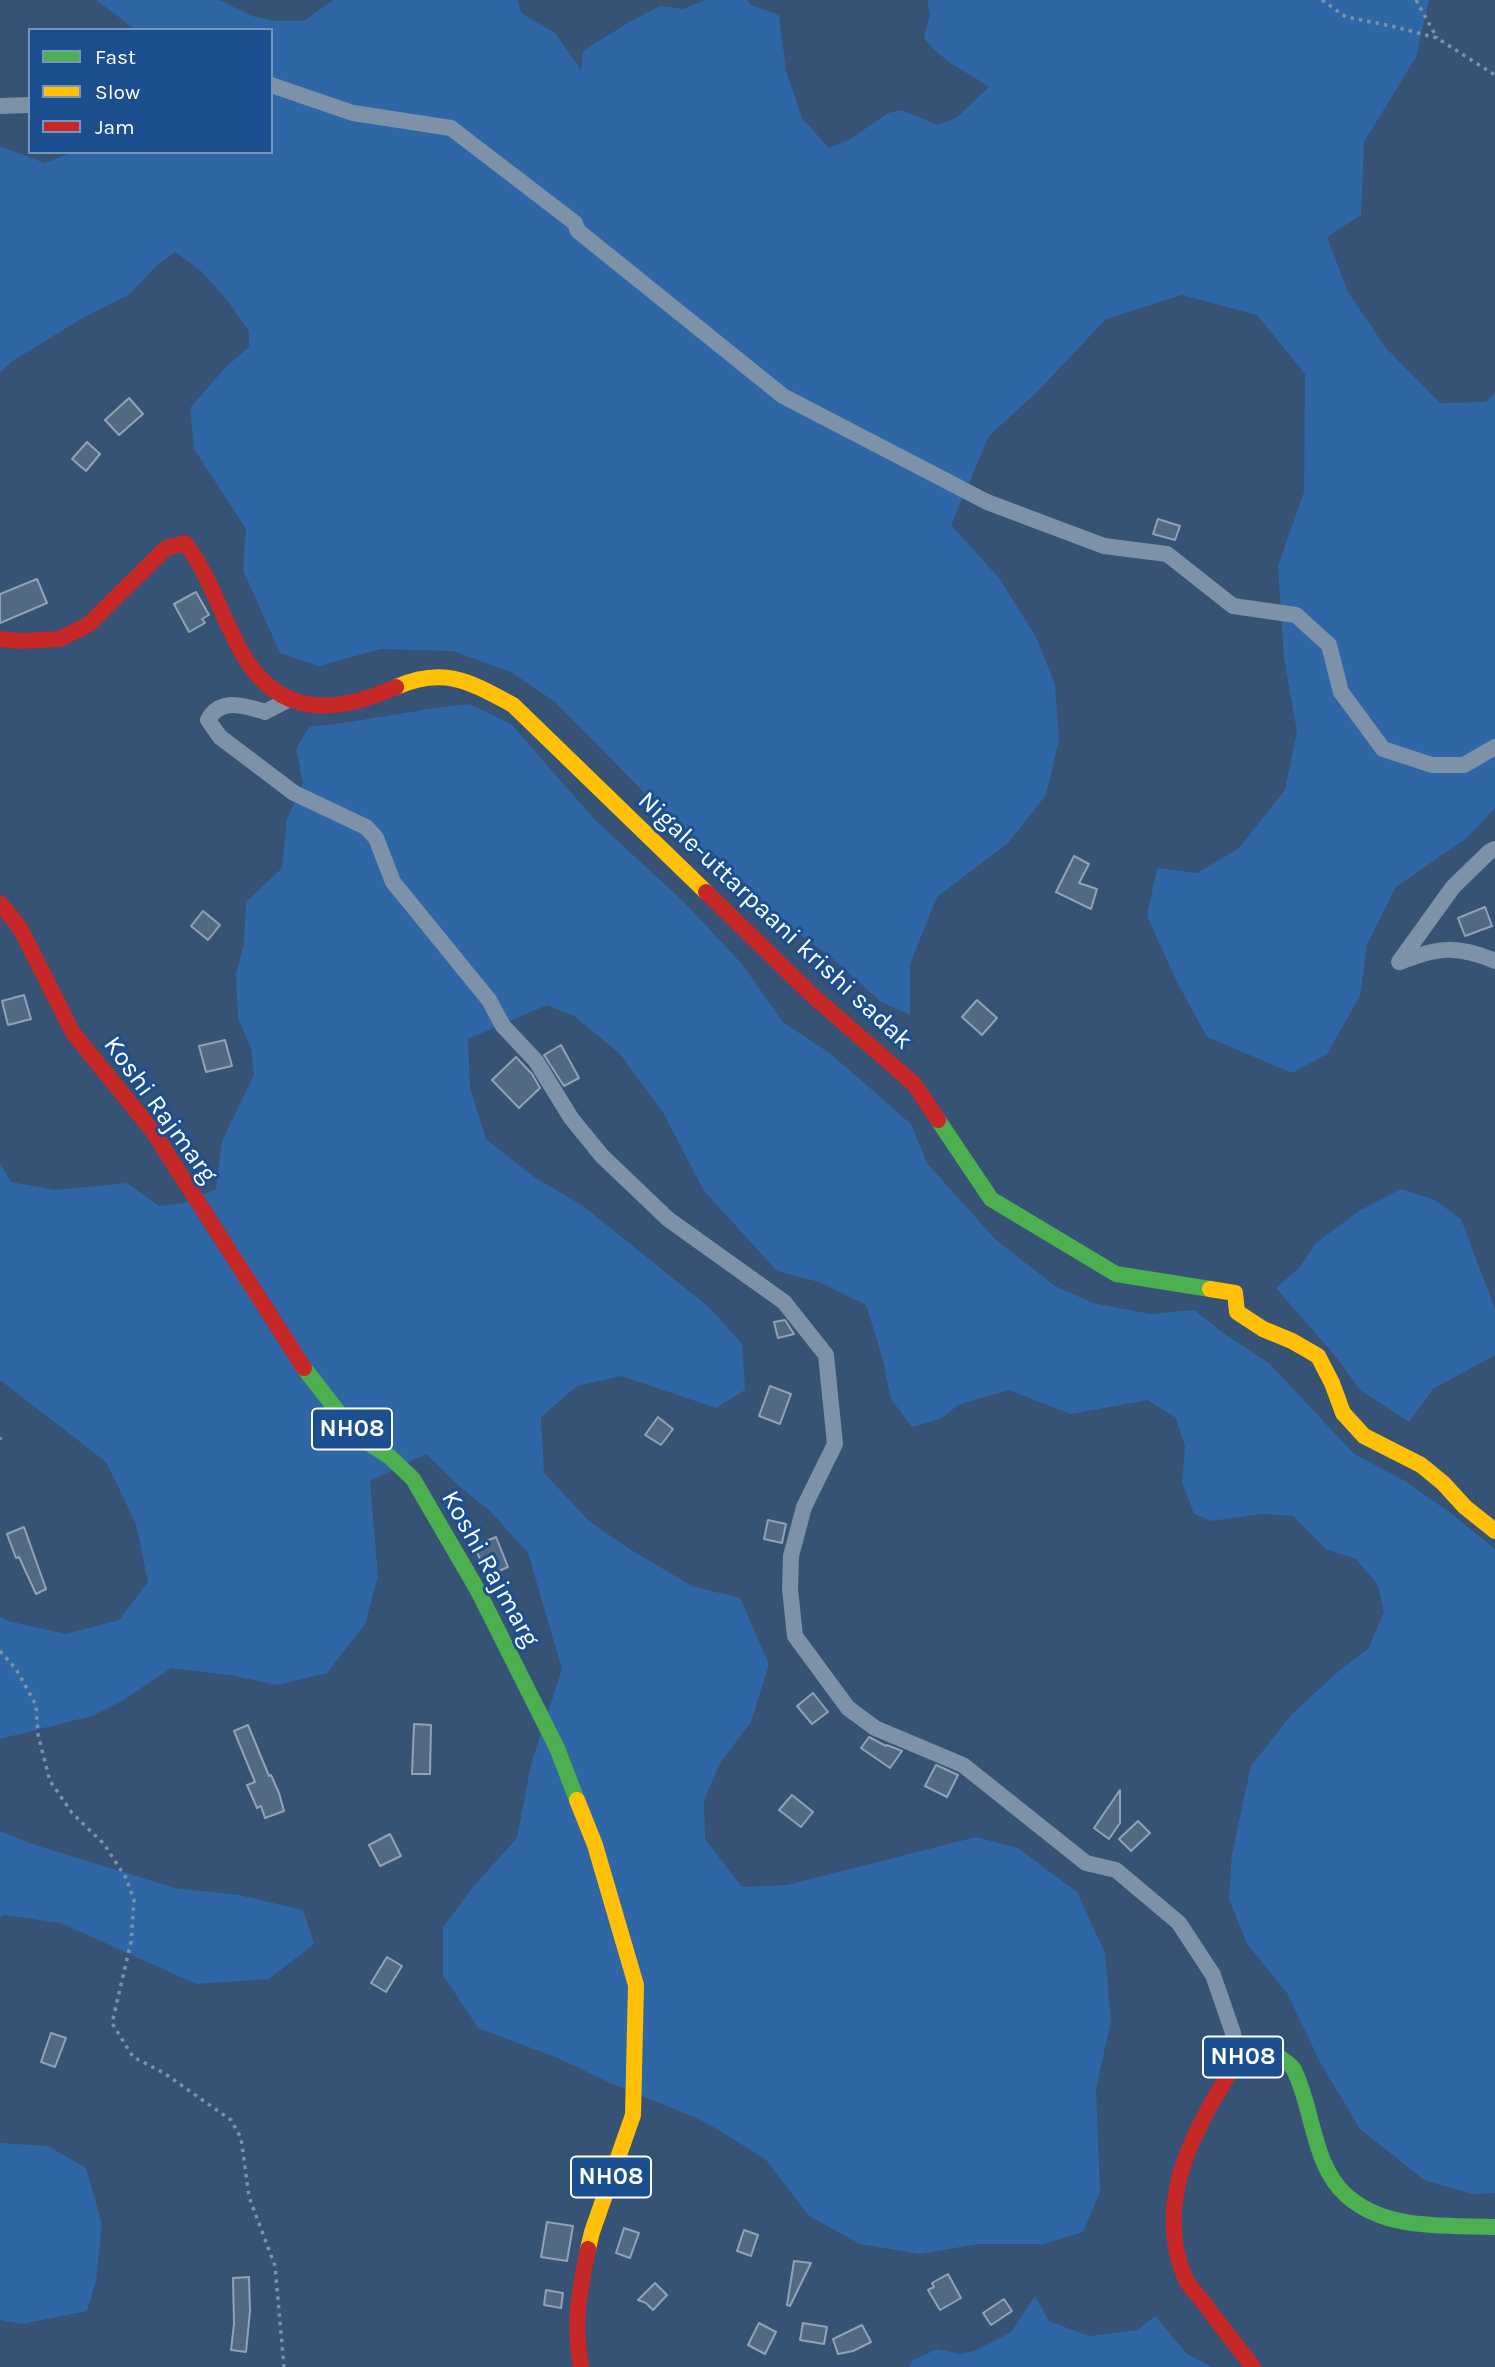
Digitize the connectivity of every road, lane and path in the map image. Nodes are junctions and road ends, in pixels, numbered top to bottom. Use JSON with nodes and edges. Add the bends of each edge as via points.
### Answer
{"nodes":[{"id":1,"x":1322,"y":0,"type":"edge"},
{"id":2,"x":1416,"y":0,"type":"edge"},
{"id":3,"x":1437,"y":38,"type":"junction"},
{"id":4,"x":1495,"y":75,"type":"edge"},
{"id":5,"x":273,"y":86,"type":"edge"},
{"id":6,"x":28,"y":105,"type":"edge"},
{"id":7,"x":0,"y":106,"type":"edge"},
{"id":8,"x":0,"y":639,"type":"edge"},
{"id":9,"x":288,"y":700,"type":"junction"},
{"id":10,"x":1495,"y":747,"type":"edge"},
{"id":11,"x":1495,"y":849,"type":"edge"},
{"id":12,"x":0,"y":903,"type":"edge"},
{"id":13,"x":1495,"y":961,"type":"edge"},
{"id":14,"x":1495,"y":1531,"type":"edge"},
{"id":15,"x":0,"y":1651,"type":"edge"},
{"id":16,"x":1238,"y":2060,"type":"junction"},
{"id":17,"x":1495,"y":2227,"type":"edge"},
{"id":18,"x":284,"y":2367,"type":"edge"},
{"id":19,"x":581,"y":2367,"type":"edge"},
{"id":20,"x":1253,"y":2367,"type":"edge"}],
"edges":[{"from":1,"to":3,"type":"path","via":[[1346,17]]},
{"from":2,"to":3,"type":"path"},
{"from":3,"to":4,"type":"path"},
{"from":5,"to":10,"type":"street","via":[[353,113],[451,128],[575,223],[578,231],[783,396],[987,502],[1104,546],[1167,554],[1233,606],[1296,615],[1329,645],[1341,692],[1383,749],[1432,765],[1464,765]]},
{"from":6,"to":7,"type":"street"},
{"from":8,"to":9,"type":"main road","via":[[59,639],[88,625],[166,548],[185,543],[200,559],[245,659],[268,686]]},
{"from":9,"to":14,"type":"main road","name":"Nigale-uttarpaani krishi sadak","via":[[336,706],[366,701],[411,681],[439,676],[469,682],[513,705],[812,995],[914,1084],[991,1199],[1116,1274],[1235,1293],[1237,1312],[1318,1356],[1343,1413],[1364,1436],[1421,1465]]},
{"from":9,"to":16,"type":"street","via":[[265,712],[231,704],[211,713],[208,720],[220,737],[294,793],[366,827],[376,838],[393,882],[489,1000],[502,1026],[536,1061],[571,1118],[603,1156],[668,1219],[784,1302],[826,1355],[835,1444],[804,1507],[791,1556],[795,1636],[848,1708],[875,1728],[963,1765],[1086,1863],[1116,1870],[1179,1923],[1213,1975]]},
{"from":11,"to":13,"type":"street","via":[[1453,887],[1399,962],[1453,948]]},
{"from":12,"to":19,"type":"main road","name":"Koshi Rajmarg","number":"NH08","via":[[20,928],[73,1032],[152,1130],[305,1370],[349,1426],[413,1479],[477,1589],[557,1748],[595,1846],[636,1985],[633,2115],[592,2232],[577,2305]]},
{"from":15,"to":18,"type":"path","via":[[36,1705],[50,1781],[72,1813],[104,1844],[134,1900],[131,1942],[112,2023],[134,2057],[232,2120],[241,2138],[249,2197],[275,2266]]},
{"from":16,"to":17,"type":"main road","number":"NH08","via":[[1258,2050],[1273,2053],[1293,2067],[1328,2174],[1366,2210],[1408,2224]]},
{"from":16,"to":20,"type":"main road","number":"NH08","via":[[1202,2117],[1182,2165],[1173,2239],[1186,2280]]}]}
